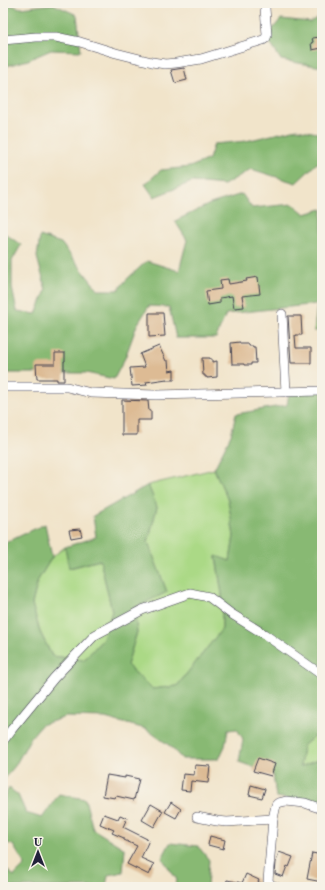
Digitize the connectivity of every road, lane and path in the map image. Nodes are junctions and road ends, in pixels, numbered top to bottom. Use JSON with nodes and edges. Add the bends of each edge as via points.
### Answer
{"nodes":[{"id":1,"x":266,"y":3,"type":"edge"},
{"id":2,"x":3,"y":40,"type":"edge"},
{"id":3,"x":282,"y":314,"type":"dead end"},
{"id":4,"x":3,"y":387,"type":"edge"},
{"id":5,"x":322,"y":391,"type":"edge"},
{"id":6,"x":286,"y":392,"type":"junction"},
{"id":7,"x":322,"y":675,"type":"edge"},
{"id":8,"x":3,"y":741,"type":"edge"},
{"id":9,"x":322,"y":809,"type":"edge"},
{"id":10,"x":197,"y":817,"type":"dead end"},
{"id":11,"x":273,"y":819,"type":"junction"},
{"id":12,"x":276,"y":887,"type":"edge"}],
"edges":[{"from":1,"to":2,"type":"street","via":[[266,38],[201,59],[176,63],[152,62],[61,38]]},
{"from":3,"to":6,"type":"street"},
{"from":4,"to":6,"type":"street","via":[[67,387],[90,393],[156,395]]},
{"from":5,"to":6,"type":"street"},
{"from":7,"to":8,"type":"street","via":[[209,597],[190,593],[142,610],[95,635],[54,678]]},
{"from":9,"to":11,"type":"street","via":[[305,803],[281,802],[276,805]]},
{"from":10,"to":11,"type":"street","via":[[227,822]]},
{"from":11,"to":12,"type":"street","via":[[268,881]]}]}
